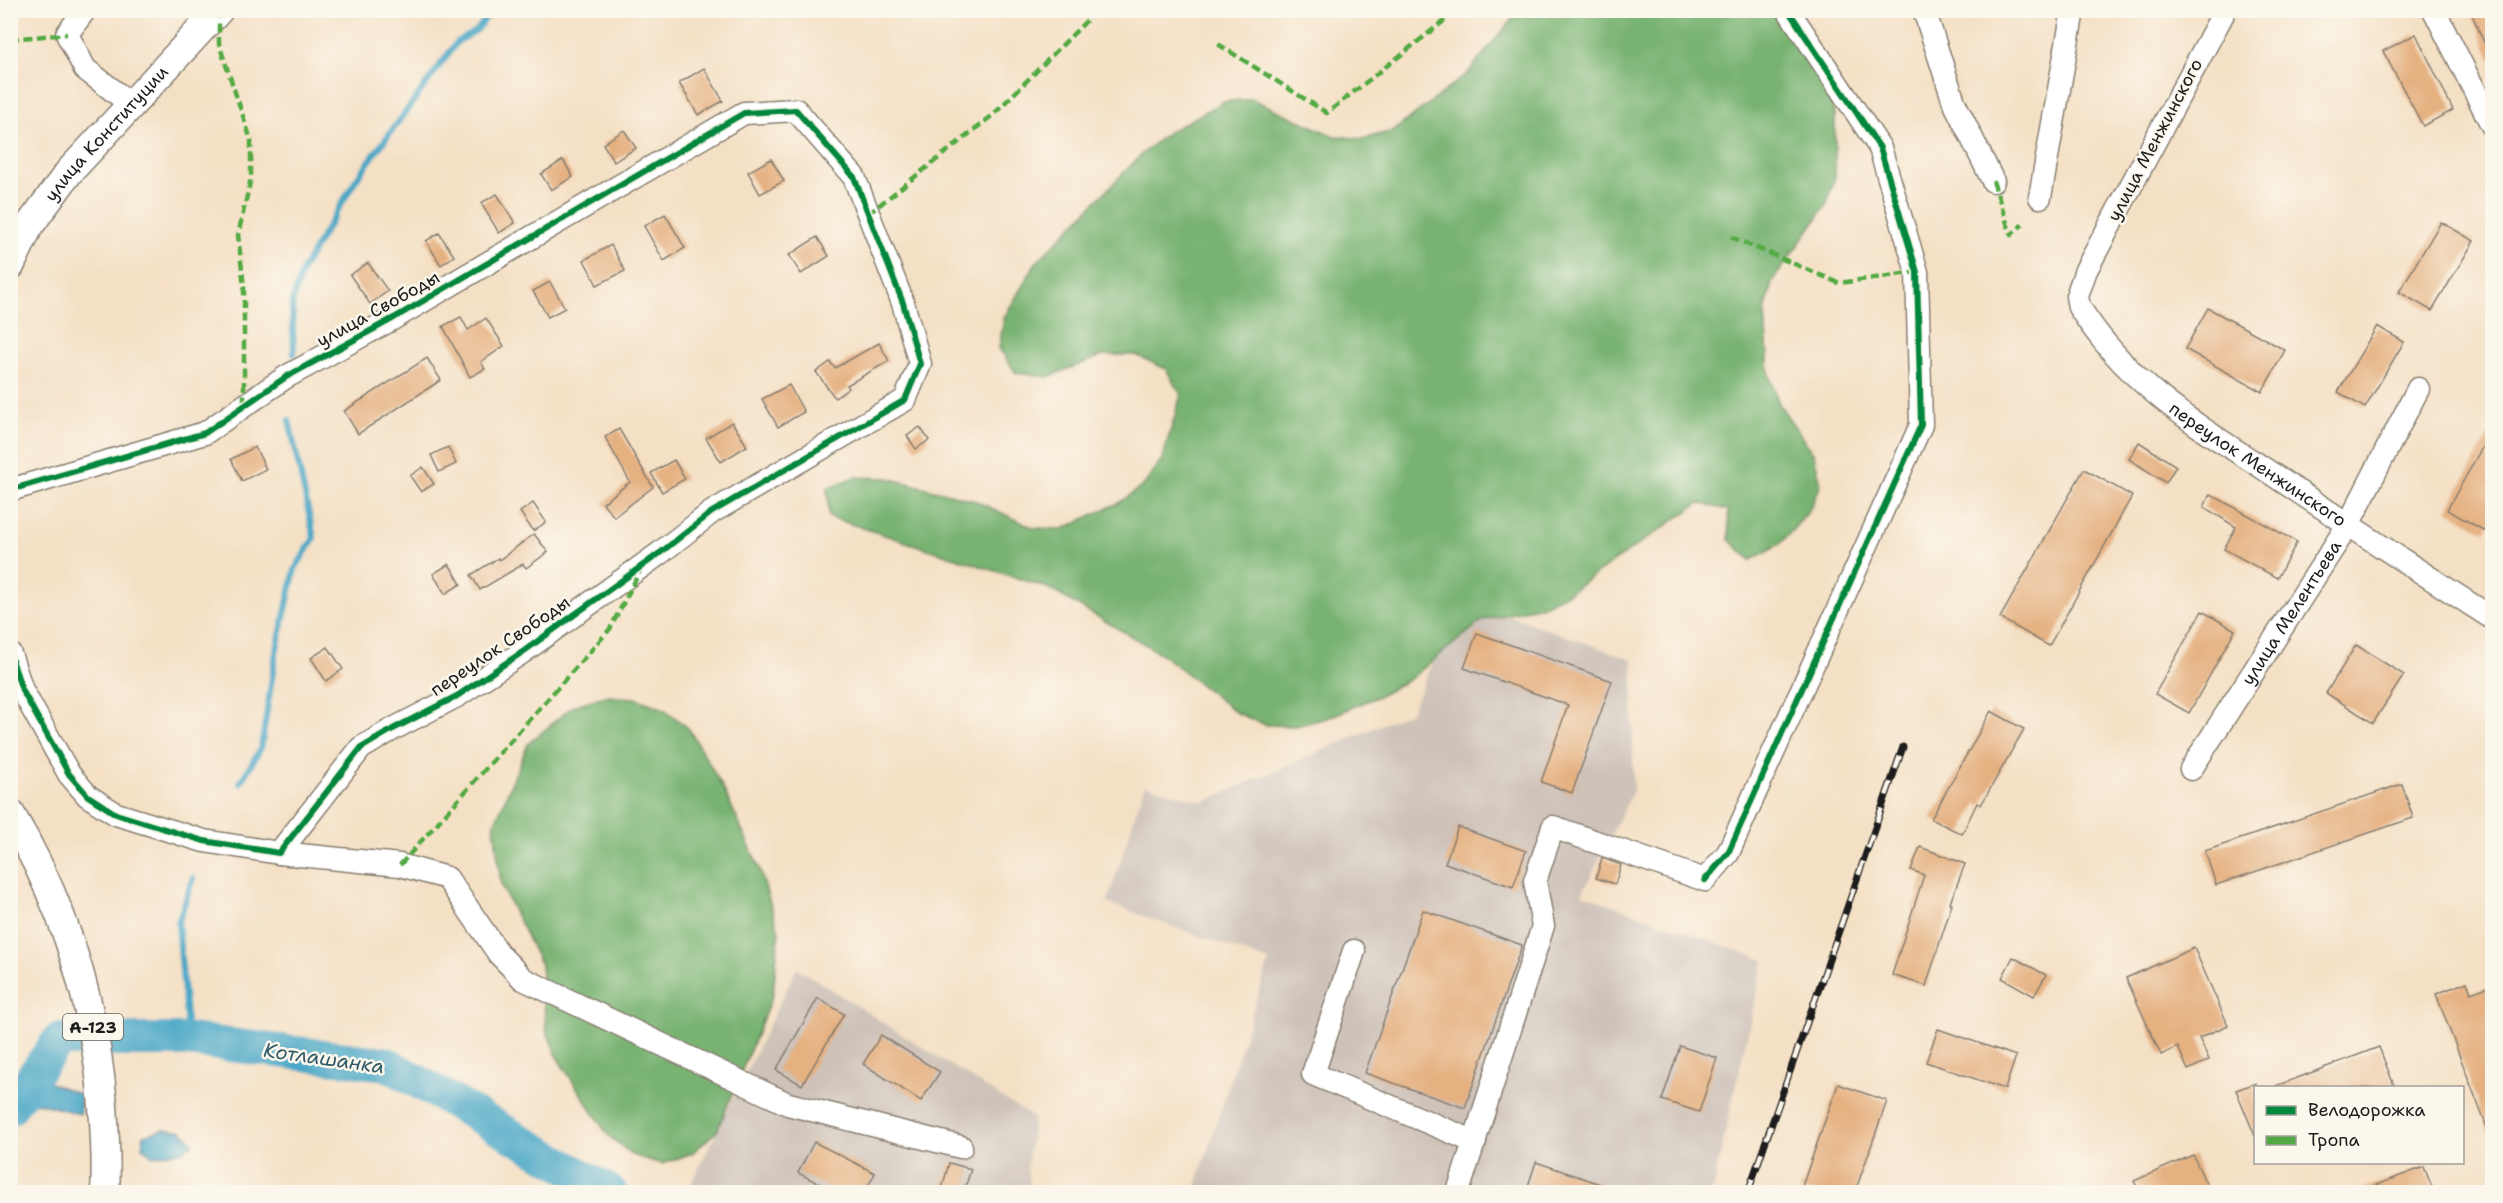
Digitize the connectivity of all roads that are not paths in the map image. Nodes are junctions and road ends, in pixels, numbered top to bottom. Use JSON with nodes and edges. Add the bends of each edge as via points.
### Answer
{"nodes":[{"id":1,"x":85,"y":10,"type":"edge"},
{"id":2,"x":219,"y":10,"type":"edge"},
{"id":3,"x":1788,"y":10,"type":"edge"},
{"id":4,"x":1924,"y":10,"type":"edge"},
{"id":5,"x":2073,"y":10,"type":"edge"},
{"id":6,"x":2224,"y":10,"type":"edge"},
{"id":7,"x":2434,"y":10,"type":"edge"},
{"id":8,"x":132,"y":105,"type":"junction"},
{"id":9,"x":744,"y":113,"type":"joint"},
{"id":10,"x":2493,"y":125,"type":"edge"},
{"id":11,"x":1993,"y":181,"type":"dead end"},
{"id":12,"x":2040,"y":197,"type":"dead end"},
{"id":13,"x":10,"y":266,"type":"edge"},
{"id":14,"x":2086,"y":270,"type":"joint"},
{"id":15,"x":2418,"y":389,"type":"dead end"},
{"id":16,"x":10,"y":490,"type":"edge"},
{"id":17,"x":2348,"y":525,"type":"junction"},
{"id":18,"x":2493,"y":618,"type":"edge"},
{"id":19,"x":10,"y":654,"type":"edge"},
{"id":20,"x":2191,"y":769,"type":"dead end"},
{"id":21,"x":10,"y":813,"type":"edge"},
{"id":22,"x":279,"y":853,"type":"junction"},
{"id":23,"x":1354,"y":951,"type":"dead end"},
{"id":24,"x":1474,"y":1142,"type":"junction"},
{"id":25,"x":961,"y":1147,"type":"dead end"},
{"id":26,"x":105,"y":1192,"type":"edge"},
{"id":27,"x":1458,"y":1192,"type":"edge"}],
"edges":[{"from":1,"to":8,"type":"street","via":[[68,34],[85,69]]},
{"from":2,"to":8,"type":"main road","name":"улица Конституции"},
{"from":3,"to":24,"type":"street","via":[[1880,148],[1917,272],[1921,425],[1728,853],[1705,880],[1553,827],[1534,881],[1543,926]]},
{"from":4,"to":11,"type":"street","via":[[1954,102]]},
{"from":5,"to":12,"type":"street"},
{"from":6,"to":14,"type":"street","name":"улица Менжинского"},
{"from":7,"to":10,"type":"street"},
{"from":8,"to":13,"type":"main road","name":"улица Конституции","via":[[62,181],[29,226]]},
{"from":9,"to":16,"type":"street","name":"улица Свободы","via":[[286,377],[205,433]]},
{"from":9,"to":22,"type":"street","name":"переулок Свободы","via":[[796,111],[854,177],[903,303],[920,364],[904,400],[712,512],[524,651],[457,696],[361,748]]},
{"from":14,"to":17,"type":"street","name":"переулок Менжинского","via":[[2077,296],[2079,307],[2122,364],[2167,405]]},
{"from":15,"to":17,"type":"street","name":"улица Мелентьева"},
{"from":17,"to":18,"type":"street","name":"переулок Менжинского"},
{"from":17,"to":20,"type":"street","name":"улица Мелентьева"},
{"from":19,"to":22,"type":"street","via":[[22,690],[69,774],[88,796],[116,814],[204,841]]},
{"from":21,"to":26,"type":"main road","number":"А-123","via":[[64,921],[91,1014],[101,1086]]},
{"from":22,"to":25,"type":"street","via":[[400,865],[447,878],[499,954],[523,979],[788,1104]]},
{"from":23,"to":24,"type":"street","via":[[1313,1074]]},
{"from":24,"to":27,"type":"street"}]}
